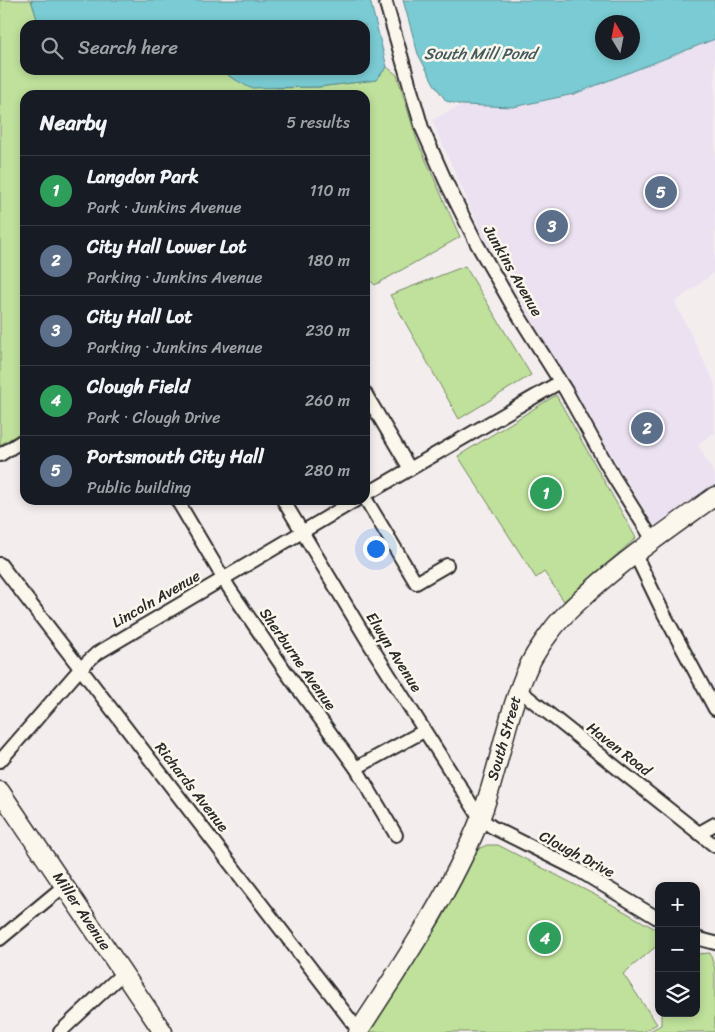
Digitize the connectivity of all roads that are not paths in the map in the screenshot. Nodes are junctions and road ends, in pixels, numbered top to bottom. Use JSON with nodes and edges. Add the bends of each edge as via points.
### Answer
{"nodes":[{"id":1,"x":385,"y":0,"type":"edge"},
{"id":2,"x":560,"y":382,"type":"junction"},
{"id":3,"x":370,"y":401,"type":"edge"},
{"id":4,"x":20,"y":442,"type":"edge"},
{"id":5,"x":0,"y":455,"type":"edge"},
{"id":6,"x":410,"y":469,"type":"junction"},
{"id":7,"x":370,"y":493,"type":"edge"},
{"id":8,"x":715,"y":496,"type":"edge"},
{"id":9,"x":180,"y":505,"type":"edge"},
{"id":10,"x":286,"y":505,"type":"edge"},
{"id":11,"x":348,"y":505,"type":"edge"},
{"id":12,"x":370,"y":505,"type":"edge"},
{"id":13,"x":302,"y":533,"type":"junction"},
{"id":14,"x":653,"y":540,"type":"junction"},
{"id":15,"x":635,"y":554,"type":"junction"},
{"id":16,"x":0,"y":564,"type":"edge"},
{"id":17,"x":448,"y":565,"type":"dead end"},
{"id":18,"x":223,"y":579,"type":"junction"},
{"id":19,"x":80,"y":669,"type":"junction"},
{"id":20,"x":519,"y":690,"type":"junction"},
{"id":21,"x":715,"y":709,"type":"edge"},
{"id":22,"x":424,"y":731,"type":"junction"},
{"id":23,"x":0,"y":762,"type":"edge"},
{"id":24,"x":356,"y":768,"type":"junction"},
{"id":25,"x":0,"y":791,"type":"edge"},
{"id":26,"x":480,"y":818,"type":"junction"},
{"id":27,"x":715,"y":824,"type":"edge"},
{"id":28,"x":699,"y":834,"type":"junction"},
{"id":29,"x":396,"y":835,"type":"dead end"},
{"id":30,"x":715,"y":846,"type":"edge"},
{"id":31,"x":64,"y":886,"type":"junction"},
{"id":32,"x":655,"y":917,"type":"edge"},
{"id":33,"x":0,"y":939,"type":"edge"},
{"id":34,"x":700,"y":939,"type":"edge"},
{"id":35,"x":715,"y":943,"type":"edge"},
{"id":36,"x":123,"y":973,"type":"junction"},
{"id":37,"x":358,"y":1031,"type":"edge"},
{"id":38,"x":60,"y":1032,"type":"edge"},
{"id":39,"x":163,"y":1032,"type":"edge"}],
"edges":[{"from":1,"to":2,"type":"street","name":"Junkins Avenue","via":[[414,105],[436,162],[477,244]]},
{"from":2,"to":6,"type":"street"},
{"from":2,"to":14,"type":"street","name":"Junkins Avenue"},
{"from":3,"to":6,"type":"street"},
{"from":4,"to":5,"type":"street"},
{"from":6,"to":7,"type":"street"},
{"from":8,"to":14,"type":"street","name":"South Street"},
{"from":9,"to":18,"type":"street","name":"Sherburne Avenue"},
{"from":10,"to":13,"type":"street","name":"Elwyn Avenue"},
{"from":11,"to":13,"type":"street","name":"Lincoln Avenue"},
{"from":12,"to":17,"type":"street","via":[[416,583]]},
{"from":13,"to":18,"type":"street","name":"Lincoln Avenue"},
{"from":13,"to":22,"type":"street","name":"Elwyn Avenue"},
{"from":14,"to":15,"type":"street","name":"South Street"},
{"from":15,"to":20,"type":"street","name":"South Street","via":[[553,628],[532,660]]},
{"from":15,"to":21,"type":"street"},
{"from":16,"to":19,"type":"street","name":"Richards Avenue"},
{"from":18,"to":19,"type":"street","name":"Lincoln Avenue","via":[[106,647]]},
{"from":18,"to":24,"type":"street","name":"Sherburne Avenue"},
{"from":19,"to":23,"type":"street","name":"Lincoln Avenue"},
{"from":19,"to":37,"type":"street","name":"Richards Avenue"},
{"from":20,"to":26,"type":"street","name":"South Street"},
{"from":20,"to":28,"type":"street","name":"Haven Road"},
{"from":22,"to":24,"type":"street"},
{"from":22,"to":26,"type":"street","name":"Elwyn Avenue"},
{"from":24,"to":29,"type":"street","name":"Sherburne Avenue"},
{"from":25,"to":31,"type":"street","name":"Miller Avenue"},
{"from":26,"to":32,"type":"street","name":"Clough Drive","via":[[578,870]]},
{"from":26,"to":37,"type":"street","name":"South Street","via":[[449,884]]},
{"from":27,"to":28,"type":"street"},
{"from":28,"to":30,"type":"street","name":"Haven Road"},
{"from":31,"to":33,"type":"street"},
{"from":31,"to":36,"type":"street","name":"Miller Avenue"},
{"from":34,"to":35,"type":"street"},
{"from":36,"to":38,"type":"street"},
{"from":36,"to":39,"type":"street","name":"Miller Avenue"}]}
